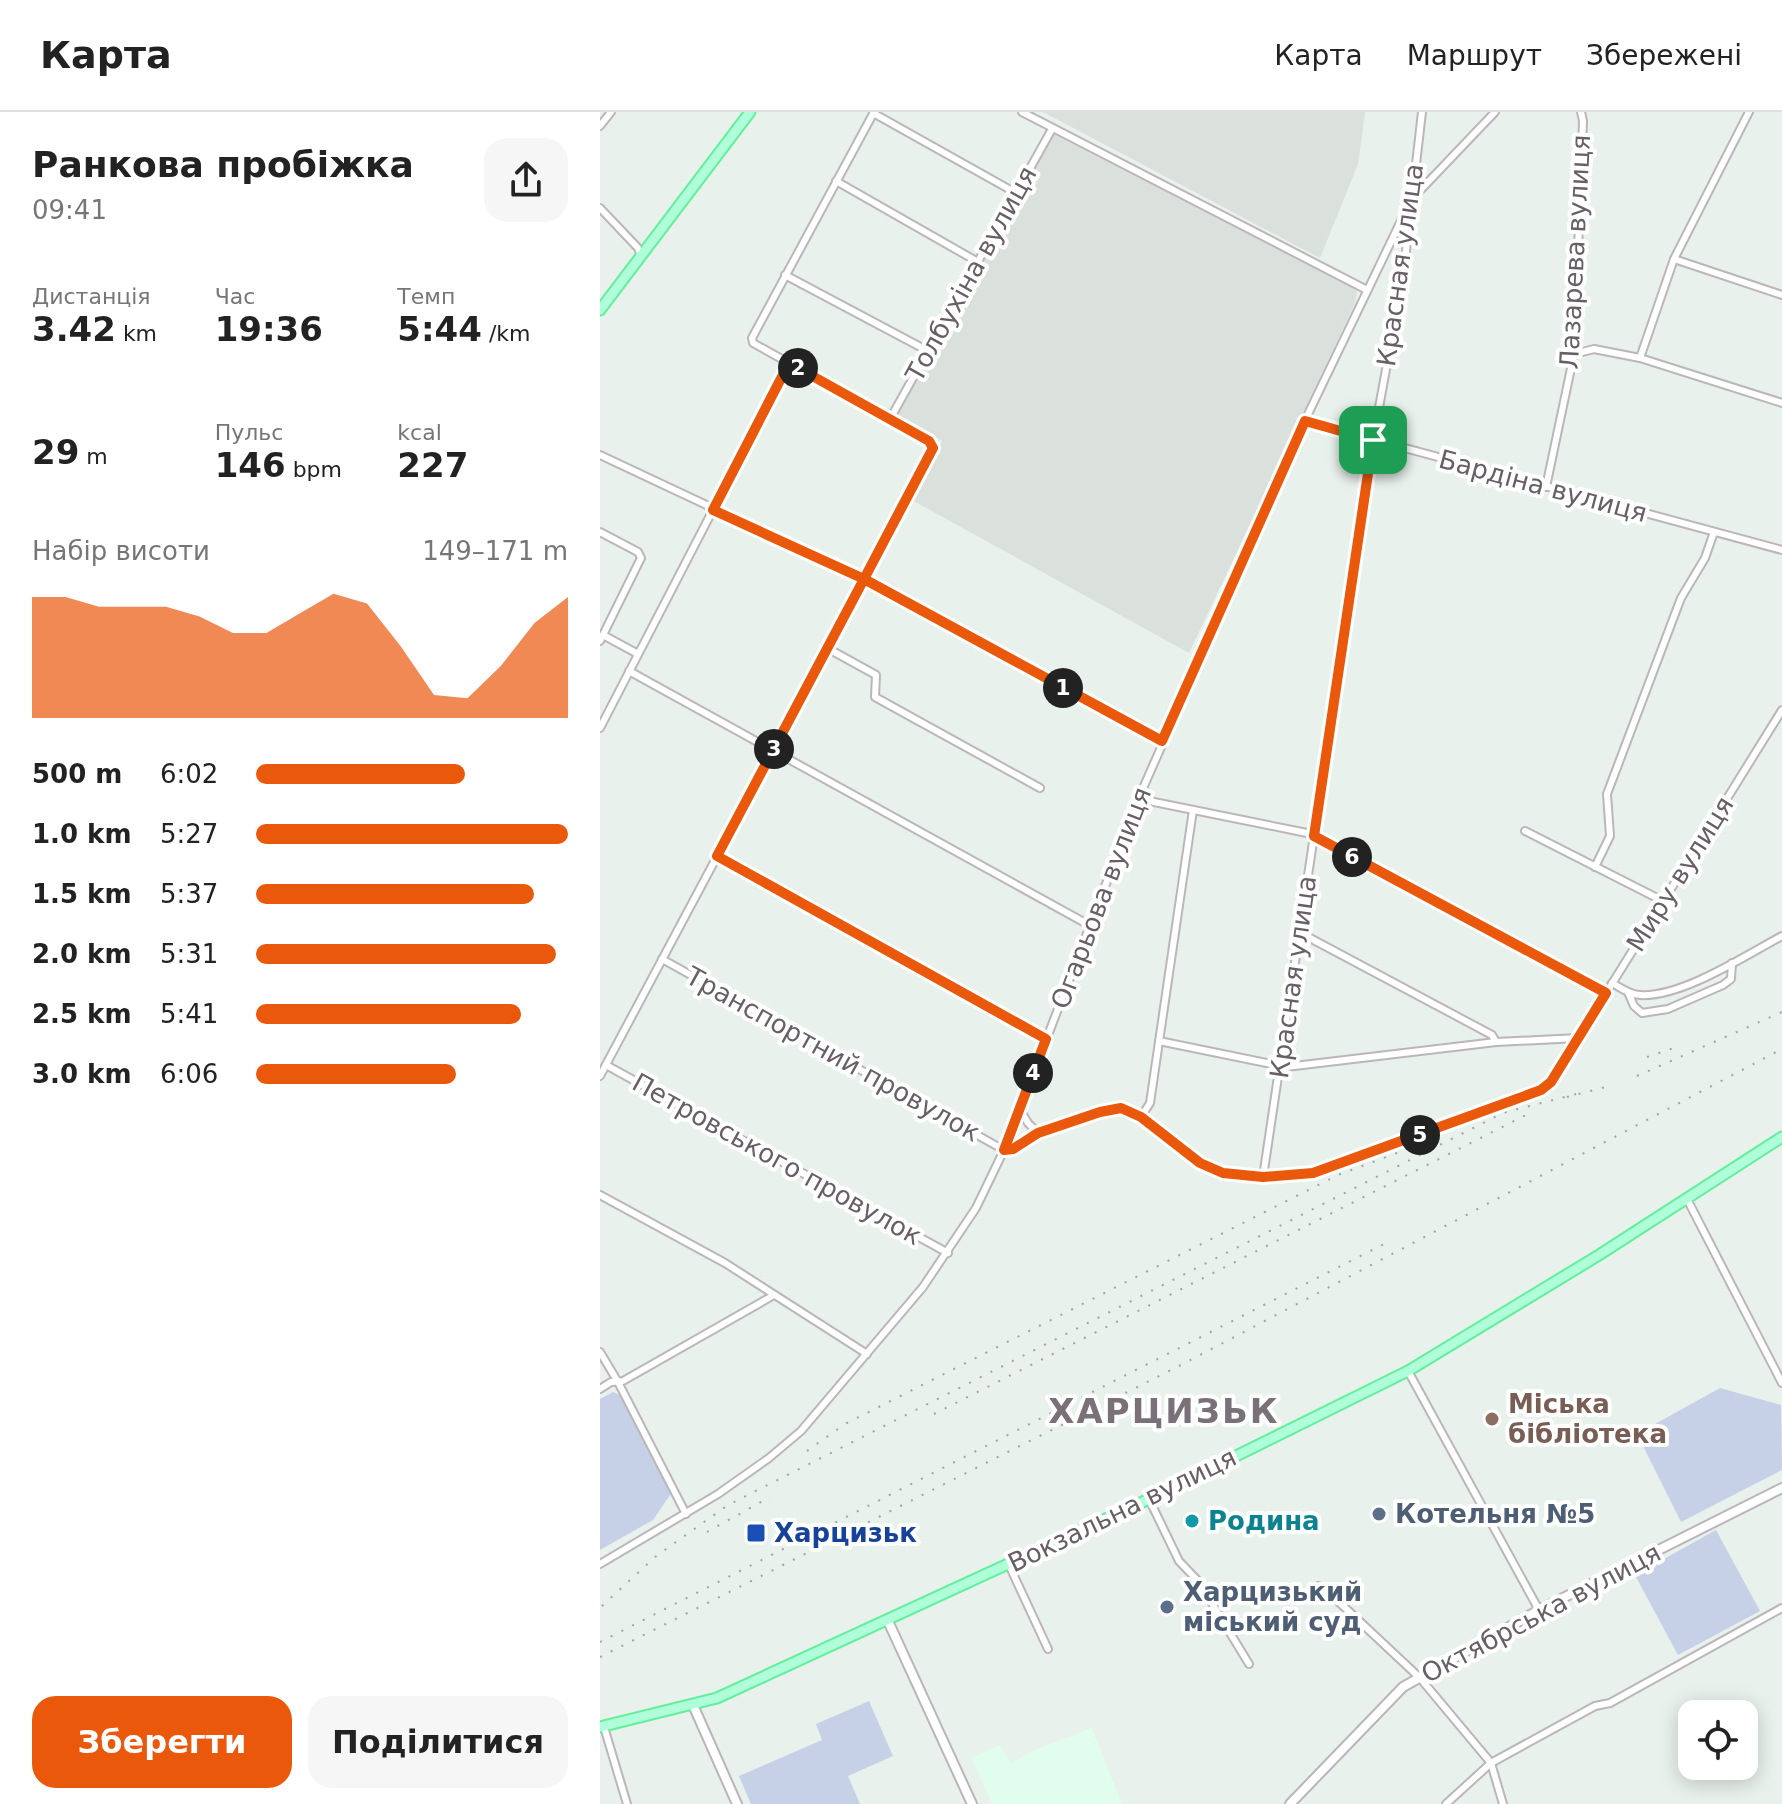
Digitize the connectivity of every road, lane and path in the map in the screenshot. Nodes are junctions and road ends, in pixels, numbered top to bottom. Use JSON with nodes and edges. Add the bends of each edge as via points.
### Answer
{"nodes":[{"id":1,"x":611,"y":112,"type":"edge"},
{"id":2,"x":750,"y":112,"type":"edge"},
{"id":3,"x":1022,"y":112,"type":"edge"},
{"id":4,"x":1422,"y":112,"type":"edge"},
{"id":5,"x":1495,"y":112,"type":"edge"},
{"id":6,"x":1581,"y":112,"type":"edge"},
{"id":7,"x":1749,"y":112,"type":"edge"},
{"id":8,"x":873,"y":113,"type":"edge"},
{"id":9,"x":600,"y":126,"type":"edge"},
{"id":10,"x":1052,"y":129,"type":"junction"},
{"id":11,"x":836,"y":181,"type":"junction"},
{"id":12,"x":1016,"y":193,"type":"junction"},
{"id":13,"x":1411,"y":200,"type":"junction"},
{"id":14,"x":600,"y":208,"type":"edge"},
{"id":15,"x":641,"y":256,"type":"junction"},
{"id":16,"x":1674,"y":259,"type":"junction"},
{"id":17,"x":978,"y":262,"type":"junction"},
{"id":18,"x":785,"y":275,"type":"junction"},
{"id":19,"x":1367,"y":290,"type":"junction"},
{"id":20,"x":1782,"y":295,"type":"edge"},
{"id":21,"x":600,"y":310,"type":"edge"},
{"id":22,"x":928,"y":351,"type":"junction"},
{"id":23,"x":1574,"y":354,"type":"junction"},
{"id":24,"x":1640,"y":358,"type":"junction"},
{"id":25,"x":789,"y":363,"type":"junction"},
{"id":26,"x":1782,"y":403,"type":"edge"},
{"id":27,"x":890,"y":419,"type":"junction"},
{"id":28,"x":1305,"y":421,"type":"junction"},
{"id":29,"x":1373,"y":440,"type":"junction"},
{"id":30,"x":600,"y":455,"type":"edge"},
{"id":31,"x":1546,"y":487,"type":"junction"},
{"id":32,"x":713,"y":510,"type":"junction"},
{"id":33,"x":600,"y":532,"type":"edge"},
{"id":34,"x":1714,"y":532,"type":"junction"},
{"id":35,"x":1782,"y":550,"type":"edge"},
{"id":36,"x":862,"y":579,"type":"junction"},
{"id":37,"x":601,"y":637,"type":"edge"},
{"id":38,"x":827,"y":648,"type":"junction"},
{"id":39,"x":638,"y":654,"type":"junction"},
{"id":40,"x":629,"y":671,"type":"junction"},
{"id":41,"x":1782,"y":710,"type":"edge"},
{"id":42,"x":600,"y":728,"type":"edge"},
{"id":43,"x":1162,"y":741,"type":"junction"},
{"id":44,"x":773,"y":750,"type":"junction"},
{"id":45,"x":1040,"y":788,"type":"dead end"},
{"id":46,"x":1140,"y":795,"type":"junction"},
{"id":47,"x":1193,"y":810,"type":"junction"},
{"id":48,"x":1525,"y":831,"type":"dead end"},
{"id":49,"x":1314,"y":836,"type":"junction"},
{"id":50,"x":717,"y":856,"type":"junction"},
{"id":51,"x":1595,"y":867,"type":"junction"},
{"id":52,"x":1663,"y":901,"type":"junction"},
{"id":53,"x":1089,"y":925,"type":"junction"},
{"id":54,"x":1782,"y":936,"type":"edge"},
{"id":55,"x":1299,"y":937,"type":"junction"},
{"id":56,"x":662,"y":959,"type":"junction"},
{"id":57,"x":1732,"y":963,"type":"junction"},
{"id":58,"x":1612,"y":983,"type":"junction"},
{"id":59,"x":1628,"y":992,"type":"junction"},
{"id":60,"x":1606,"y":993,"type":"junction"},
{"id":61,"x":1579,"y":1038,"type":"junction"},
{"id":62,"x":1046,"y":1039,"type":"junction"},
{"id":63,"x":1159,"y":1041,"type":"junction"},
{"id":64,"x":1496,"y":1042,"type":"junction"},
{"id":65,"x":606,"y":1065,"type":"junction"},
{"id":66,"x":1280,"y":1065,"type":"junction"},
{"id":67,"x":600,"y":1076,"type":"edge"},
{"id":68,"x":1019,"y":1108,"type":"junction"},
{"id":69,"x":1141,"y":1117,"type":"junction"},
{"id":70,"x":1038,"y":1133,"type":"junction"},
{"id":71,"x":1782,"y":1137,"type":"edge"},
{"id":72,"x":1004,"y":1150,"type":"junction"},
{"id":73,"x":1263,"y":1177,"type":"junction"},
{"id":74,"x":600,"y":1195,"type":"edge"},
{"id":75,"x":1687,"y":1199,"type":"junction"},
{"id":76,"x":948,"y":1253,"type":"junction"},
{"id":77,"x":774,"y":1295,"type":"junction"},
{"id":78,"x":600,"y":1352,"type":"edge"},
{"id":79,"x":867,"y":1354,"type":"junction"},
{"id":80,"x":1408,"y":1371,"type":"junction"},
{"id":81,"x":618,"y":1382,"type":"junction"},
{"id":82,"x":1782,"y":1383,"type":"edge"},
{"id":83,"x":600,"y":1389,"type":"edge"},
{"id":84,"x":1782,"y":1488,"type":"edge"},
{"id":85,"x":1149,"y":1499,"type":"junction"},
{"id":86,"x":686,"y":1514,"type":"junction"},
{"id":87,"x":600,"y":1564,"type":"edge"},
{"id":88,"x":1009,"y":1565,"type":"junction"},
{"id":89,"x":1318,"y":1586,"type":"dead end"},
{"id":90,"x":1782,"y":1608,"type":"edge"},
{"id":91,"x":1539,"y":1610,"type":"junction"},
{"id":92,"x":888,"y":1621,"type":"junction"},
{"id":93,"x":1048,"y":1649,"type":"dead end"},
{"id":94,"x":1249,"y":1664,"type":"dead end"},
{"id":95,"x":1420,"y":1678,"type":"junction"},
{"id":96,"x":693,"y":1705,"type":"junction"},
{"id":97,"x":602,"y":1727,"type":"edge"},
{"id":98,"x":1491,"y":1763,"type":"junction"},
{"id":99,"x":627,"y":1804,"type":"edge"},
{"id":100,"x":737,"y":1804,"type":"edge"},
{"id":101,"x":972,"y":1804,"type":"edge"},
{"id":102,"x":1290,"y":1804,"type":"edge"},
{"id":103,"x":1446,"y":1804,"type":"edge"},
{"id":104,"x":1503,"y":1804,"type":"edge"}],
"edges":[{"from":1,"to":9,"type":"street"},
{"from":2,"to":15,"type":"main road"},
{"from":3,"to":10,"type":"street"},
{"from":4,"to":13,"type":"street","name":"Красная улица"},
{"from":5,"to":13,"type":"street"},
{"from":6,"to":23,"type":"street","name":"Лазарева вулиця"},
{"from":7,"to":16,"type":"street"},
{"from":8,"to":11,"type":"street"},
{"from":8,"to":12,"type":"street"},
{"from":10,"to":12,"type":"street","name":"Толбухіна вулиця"},
{"from":10,"to":19,"type":"street"},
{"from":11,"to":17,"type":"street"},
{"from":11,"to":18,"type":"street"},
{"from":12,"to":17,"type":"street","name":"Толбухіна вулиця"},
{"from":13,"to":19,"type":"street","name":"Огарьова вулиця"},
{"from":13,"to":29,"type":"street","name":"Красная улица","via":[[1403,277]]},
{"from":14,"to":15,"type":"street"},
{"from":15,"to":21,"type":"main road"},
{"from":16,"to":20,"type":"street"},
{"from":16,"to":24,"type":"street"},
{"from":17,"to":22,"type":"street","name":"Толбухіна вулиця"},
{"from":18,"to":22,"type":"street"},
{"from":18,"to":25,"type":"street","via":[[753,343]]},
{"from":19,"to":28,"type":"street","name":"Огарьова вулиця"},
{"from":22,"to":27,"type":"street","name":"Толбухіна вулиця"},
{"from":23,"to":24,"type":"street","via":[[1594,349]]},
{"from":23,"to":31,"type":"street","name":"Лазарева вулиця"},
{"from":24,"to":26,"type":"street"},
{"from":25,"to":27,"type":"street"},
{"from":25,"to":32,"type":"street"},
{"from":27,"to":36,"type":"street","via":[[933,448]]},
{"from":28,"to":29,"type":"street","name":"Бардіна вулиця"},
{"from":28,"to":43,"type":"street","name":"Огарьова вулиця"},
{"from":29,"to":31,"type":"street","name":"Бардіна вулиця"},
{"from":29,"to":49,"type":"street","name":"Красная улица"},
{"from":30,"to":32,"type":"street"},
{"from":31,"to":34,"type":"street","name":"Бардіна вулиця"},
{"from":32,"to":36,"type":"street"},
{"from":32,"to":39,"type":"street"},
{"from":33,"to":37,"type":"street","via":[[641,558]]},
{"from":34,"to":35,"type":"street","name":"Бардіна вулиця"},
{"from":34,"to":51,"type":"street","via":[[1681,598],[1607,794],[1610,836]]},
{"from":36,"to":38,"type":"street"},
{"from":36,"to":43,"type":"street"},
{"from":37,"to":39,"type":"street"},
{"from":38,"to":44,"type":"street"},
{"from":38,"to":45,"type":"street","via":[[876,675],[875,697]]},
{"from":39,"to":40,"type":"street"},
{"from":40,"to":42,"type":"street"},
{"from":40,"to":44,"type":"street"},
{"from":41,"to":52,"type":"street","name":"Миру вулиця"},
{"from":43,"to":46,"type":"street","name":"Огарьова вулиця"},
{"from":44,"to":50,"type":"street"},
{"from":44,"to":53,"type":"street"},
{"from":46,"to":47,"type":"street"},
{"from":46,"to":53,"type":"street","name":"Огарьова вулиця"},
{"from":47,"to":49,"type":"street"},
{"from":47,"to":63,"type":"street"},
{"from":48,"to":51,"type":"street"},
{"from":49,"to":55,"type":"street","name":"Красная улица"},
{"from":49,"to":60,"type":"street"},
{"from":50,"to":56,"type":"street"},
{"from":50,"to":62,"type":"street"},
{"from":51,"to":52,"type":"street"},
{"from":52,"to":58,"type":"street","name":"Миру вулиця"},
{"from":53,"to":62,"type":"street","name":"Огарьова вулиця"},
{"from":54,"to":57,"type":"street"},
{"from":55,"to":64,"type":"street","via":[[1308,937],[1492,1035]]},
{"from":55,"to":66,"type":"street","name":"Красная улица"},
{"from":56,"to":65,"type":"street"},
{"from":56,"to":72,"type":"street","name":"Транспортний провулок"},
{"from":57,"to":59,"type":"street","via":[[1665,993]]},
{"from":57,"to":59,"type":"street","via":[[1731,979],[1723,985],[1668,1009],[1642,1013]]},
{"from":58,"to":59,"type":"street"},
{"from":58,"to":60,"type":"street","name":"Миру вулиця"},
{"from":60,"to":61,"type":"street","name":"Миру вулиця"},
{"from":61,"to":64,"type":"street"},
{"from":61,"to":73,"type":"street","name":"Миру вулиця","via":[[1551,1082],[1530,1096],[1313,1173]]},
{"from":62,"to":68,"type":"street","name":"Огарьова вулиця"},
{"from":63,"to":66,"type":"street"},
{"from":63,"to":69,"type":"street","via":[[1150,1103]]},
{"from":64,"to":66,"type":"street"},
{"from":65,"to":67,"type":"street"},
{"from":65,"to":76,"type":"street","name":"Петровського провулок"},
{"from":66,"to":73,"type":"street","name":"Красная улица"},
{"from":68,"to":70,"type":"street"},
{"from":68,"to":72,"type":"street","name":"Огарьова вулиця"},
{"from":69,"to":70,"type":"street","via":[[1121,1108]]},
{"from":69,"to":73,"type":"street","name":"Миру вулиця","via":[[1200,1163],[1223,1173]]},
{"from":70,"to":72,"type":"street"},
{"from":71,"to":75,"type":"main road","name":"Вокзальна вулиця"},
{"from":72,"to":76,"type":"street","name":"Огарьова вулиця"},
{"from":74,"to":77,"type":"street"},
{"from":75,"to":80,"type":"main road","name":"Вокзальна вулиця"},
{"from":75,"to":82,"type":"street"},
{"from":76,"to":79,"type":"street","name":"Огарьова вулиця"},
{"from":77,"to":79,"type":"street"},
{"from":77,"to":81,"type":"street"},
{"from":78,"to":81,"type":"street"},
{"from":79,"to":86,"type":"street","name":"Огарьова вулиця","via":[[801,1431]]},
{"from":80,"to":85,"type":"main road","name":"Вокзальна вулиця"},
{"from":80,"to":91,"type":"street"},
{"from":81,"to":83,"type":"street"},
{"from":81,"to":86,"type":"street"},
{"from":84,"to":91,"type":"main road","name":"Октябрська вулиця"},
{"from":85,"to":88,"type":"main road","name":"Вокзальна вулиця"},
{"from":85,"to":94,"type":"street","via":[[1179,1561],[1199,1582]]},
{"from":86,"to":87,"type":"street","name":"Огарьова вулиця"},
{"from":88,"to":92,"type":"main road","name":"Вокзальна вулиця"},
{"from":88,"to":93,"type":"street"},
{"from":89,"to":95,"type":"street"},
{"from":90,"to":98,"type":"street"},
{"from":91,"to":95,"type":"main road","name":"Октябрська вулиця"},
{"from":92,"to":96,"type":"main road","name":"Вокзальна вулиця"},
{"from":92,"to":101,"type":"main road"},
{"from":95,"to":98,"type":"street"},
{"from":95,"to":102,"type":"main road","name":"Октябрська вулиця","via":[[1403,1687]]},
{"from":96,"to":97,"type":"main road","name":"Вокзальна вулиця"},
{"from":96,"to":100,"type":"main road"},
{"from":97,"to":99,"type":"street"},
{"from":98,"to":103,"type":"street"},
{"from":98,"to":104,"type":"street"}]}
